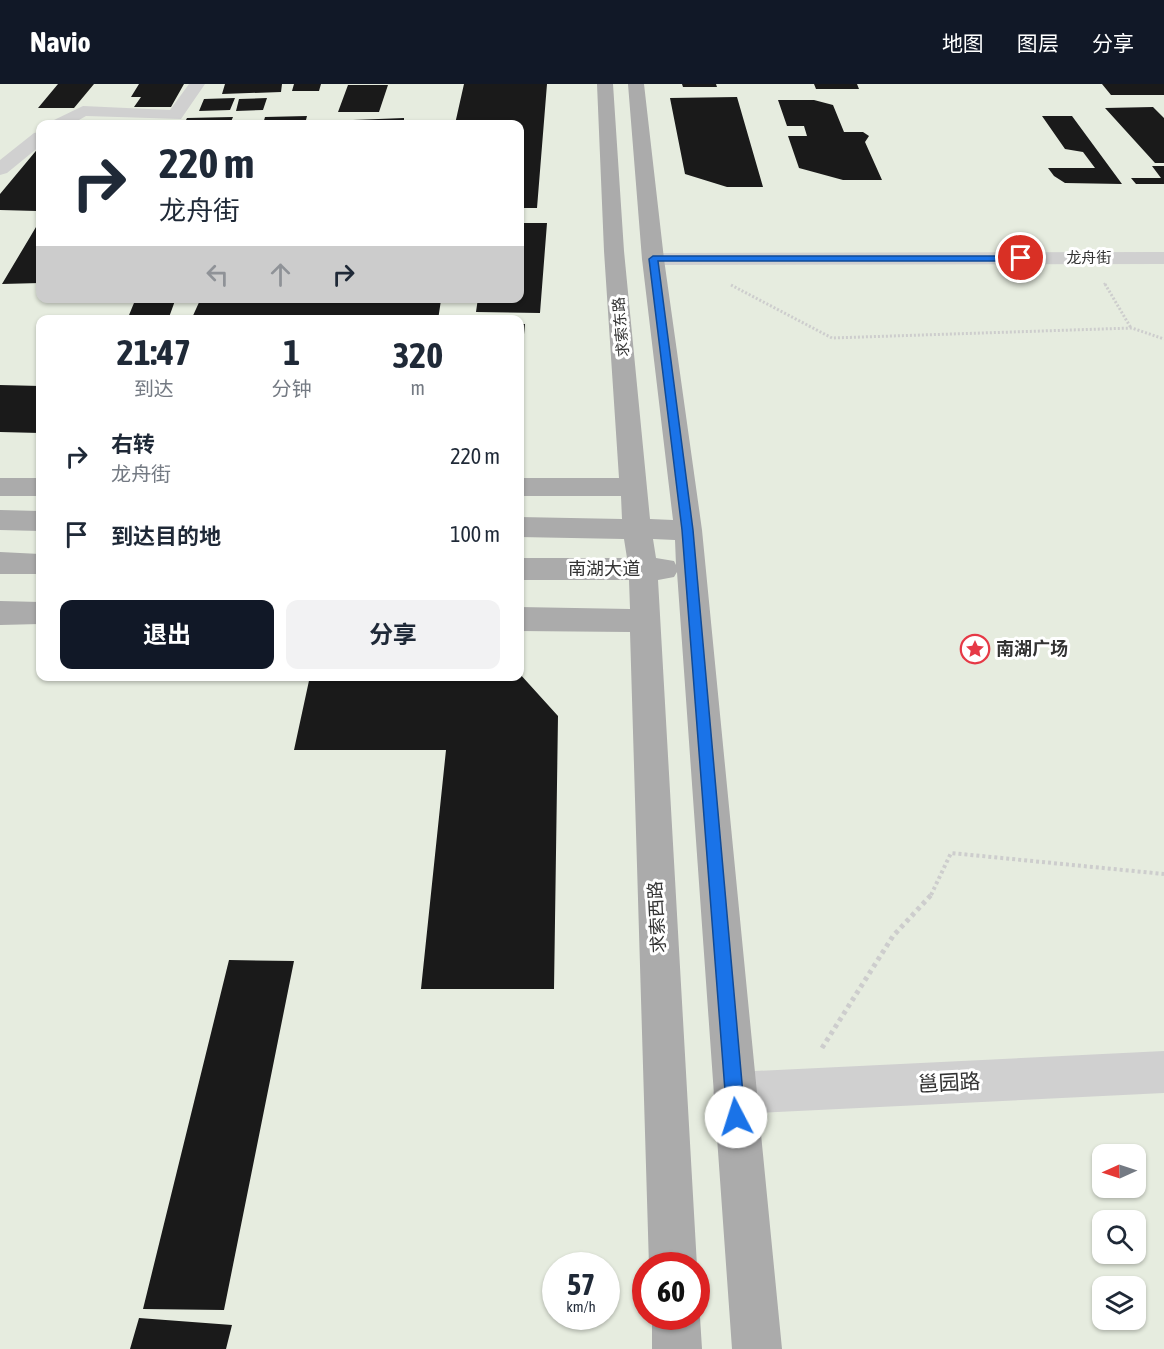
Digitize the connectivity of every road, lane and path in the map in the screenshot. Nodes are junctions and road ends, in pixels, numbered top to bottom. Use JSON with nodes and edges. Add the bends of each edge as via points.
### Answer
{"nodes":[{"id":1,"x":197,"y":84,"type":"edge"},
{"id":2,"x":605,"y":84,"type":"edge"},
{"id":3,"x":636,"y":84,"type":"edge"},
{"id":4,"x":67,"y":120,"type":"edge"},
{"id":5,"x":36,"y":140,"type":"edge"},
{"id":6,"x":0,"y":169,"type":"edge"},
{"id":7,"x":1089,"y":258,"type":"junction"},
{"id":8,"x":1164,"y":258,"type":"edge"},
{"id":9,"x":667,"y":259,"type":"junction"},
{"id":10,"x":1132,"y":328,"type":"junction"},
{"id":11,"x":1164,"y":339,"type":"edge"},
{"id":12,"x":0,"y":486,"type":"edge"},
{"id":13,"x":36,"y":487,"type":"edge"},
{"id":14,"x":524,"y":487,"type":"edge"},
{"id":15,"x":634,"y":487,"type":"junction"},
{"id":16,"x":0,"y":520,"type":"edge"},
{"id":17,"x":36,"y":521,"type":"edge"},
{"id":18,"x":524,"y":527,"type":"edge"},
{"id":19,"x":637,"y":529,"type":"junction"},
{"id":20,"x":688,"y":530,"type":"junction"},
{"id":21,"x":0,"y":563,"type":"edge"},
{"id":22,"x":36,"y":564,"type":"edge"},
{"id":23,"x":524,"y":569,"type":"edge"},
{"id":24,"x":643,"y":569,"type":"junction"},
{"id":25,"x":690,"y":569,"type":"junction"},
{"id":26,"x":0,"y":613,"type":"edge"},
{"id":27,"x":36,"y":614,"type":"edge"},
{"id":28,"x":524,"y":619,"type":"edge"},
{"id":29,"x":644,"y":621,"type":"junction"},
{"id":30,"x":1164,"y":874,"type":"edge"},
{"id":31,"x":1164,"y":1072,"type":"edge"},
{"id":32,"x":795,"y":1091,"type":"junction"},
{"id":33,"x":734,"y":1093,"type":"junction"},
{"id":34,"x":672,"y":1252,"type":"edge"},
{"id":35,"x":676,"y":1330,"type":"edge"},
{"id":36,"x":677,"y":1349,"type":"edge"},
{"id":37,"x":757,"y":1349,"type":"edge"}],
"edges":[{"from":1,"to":4,"type":"street","via":[[176,115],[83,111]]},
{"from":2,"to":15,"type":"main road","name":"求索东路","via":[[614,251]]},
{"from":3,"to":9,"type":"main road"},
{"from":5,"to":6,"type":"street"},
{"from":7,"to":8,"type":"street","name":"龙舟街"},
{"from":7,"to":9,"type":"street","name":"龙舟街"},
{"from":7,"to":10,"type":"path"},
{"from":9,"to":10,"type":"path","via":[[832,338]]},
{"from":9,"to":20,"type":"main road"},
{"from":10,"to":11,"type":"path"},
{"from":12,"to":13,"type":"main road"},
{"from":14,"to":15,"type":"main road"},
{"from":15,"to":19,"type":"main road","name":"求索东路"},
{"from":16,"to":17,"type":"main road"},
{"from":18,"to":19,"type":"main road"},
{"from":19,"to":20,"type":"main road"},
{"from":19,"to":24,"type":"main road","name":"求索东路"},
{"from":20,"to":25,"type":"main road"},
{"from":21,"to":22,"type":"main road"},
{"from":23,"to":24,"type":"main road","name":"南湖大道"},
{"from":24,"to":25,"type":"main road","name":"南湖大道"},
{"from":24,"to":29,"type":"main road","name":"求索西路"},
{"from":25,"to":33,"type":"main road"},
{"from":26,"to":27,"type":"main road"},
{"from":28,"to":29,"type":"main road"},
{"from":29,"to":34,"type":"main road","name":"求索西路"},
{"from":30,"to":32,"type":"path","via":[[951,853],[932,894],[893,936]]},
{"from":31,"to":32,"type":"street","name":"邕园路"},
{"from":32,"to":33,"type":"street","name":"邕园路"},
{"from":33,"to":37,"type":"main road"},
{"from":35,"to":36,"type":"main road"}]}
